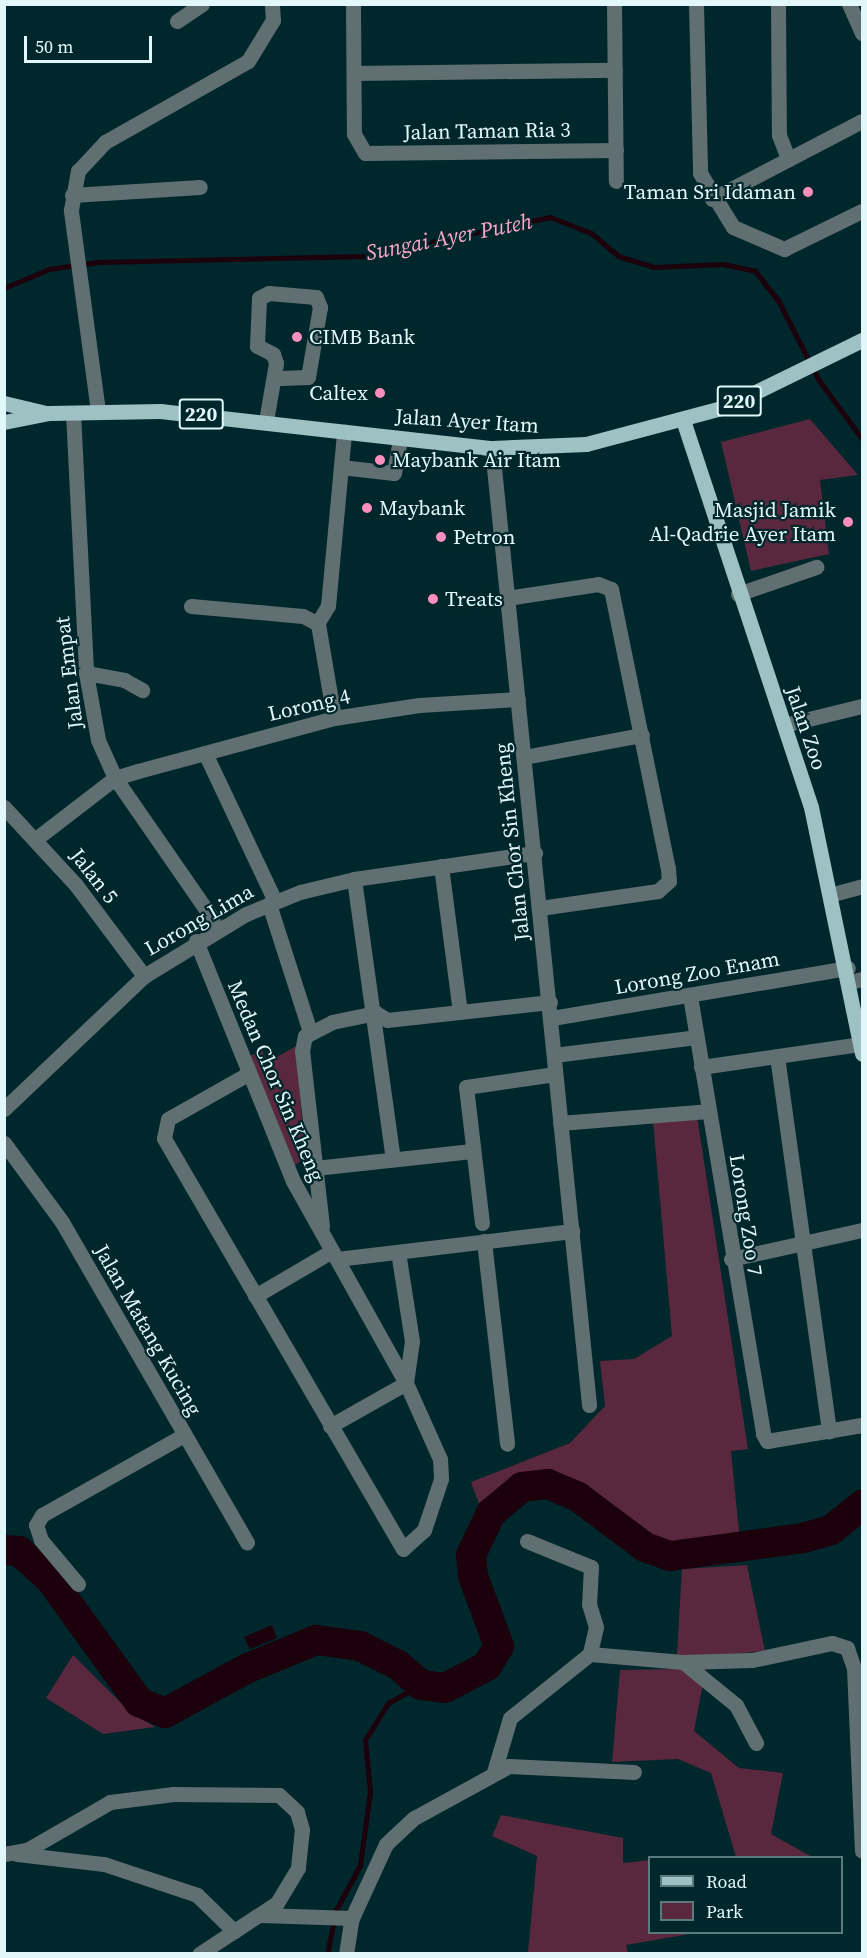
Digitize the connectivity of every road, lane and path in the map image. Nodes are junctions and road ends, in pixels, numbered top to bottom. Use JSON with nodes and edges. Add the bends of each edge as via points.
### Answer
{"nodes":[{"id":1,"x":202,"y":4,"type":"edge"},
{"id":2,"x":272,"y":4,"type":"edge"},
{"id":3,"x":353,"y":4,"type":"edge"},
{"id":4,"x":614,"y":4,"type":"edge"},
{"id":5,"x":696,"y":4,"type":"edge"},
{"id":6,"x":778,"y":4,"type":"edge"},
{"id":7,"x":849,"y":4,"type":"edge"},
{"id":8,"x":177,"y":21,"type":"dead end"},
{"id":9,"x":862,"y":33,"type":"edge"},
{"id":10,"x":615,"y":70,"type":"junction"},
{"id":11,"x":354,"y":73,"type":"junction"},
{"id":12,"x":862,"y":121,"type":"edge"},
{"id":13,"x":616,"y":150,"type":"junction"},
{"id":14,"x":788,"y":159,"type":"junction"},
{"id":15,"x":616,"y":181,"type":"dead end"},
{"id":16,"x":200,"y":188,"type":"dead end"},
{"id":17,"x":72,"y":195,"type":"junction"},
{"id":18,"x":712,"y":199,"type":"junction"},
{"id":19,"x":862,"y":212,"type":"edge"},
{"id":20,"x":862,"y":340,"type":"edge"},
{"id":21,"x":274,"y":378,"type":"junction"},
{"id":22,"x":4,"y":403,"type":"edge"},
{"id":23,"x":98,"y":411,"type":"junction"},
{"id":24,"x":49,"y":413,"type":"junction"},
{"id":25,"x":73,"y":413,"type":"junction"},
{"id":26,"x":266,"y":421,"type":"junction"},
{"id":27,"x":4,"y":422,"type":"edge"},
{"id":28,"x":684,"y":423,"type":"junction"},
{"id":29,"x":344,"y":432,"type":"junction"},
{"id":30,"x":400,"y":439,"type":"junction"},
{"id":31,"x":492,"y":448,"type":"junction"},
{"id":32,"x":341,"y":467,"type":"junction"},
{"id":33,"x":816,"y":567,"type":"dead end"},
{"id":34,"x":738,"y":594,"type":"junction"},
{"id":35,"x":507,"y":598,"type":"junction"},
{"id":36,"x":191,"y":606,"type":"dead end"},
{"id":37,"x":317,"y":624,"type":"junction"},
{"id":38,"x":86,"y":673,"type":"junction"},
{"id":39,"x":142,"y":690,"type":"dead end"},
{"id":40,"x":518,"y":699,"type":"junction"},
{"id":41,"x":862,"y":706,"type":"edge"},
{"id":42,"x":334,"y":718,"type":"junction"},
{"id":43,"x":784,"y":725,"type":"junction"},
{"id":44,"x":642,"y":735,"type":"junction"},
{"id":45,"x":204,"y":753,"type":"junction"},
{"id":46,"x":524,"y":757,"type":"junction"},
{"id":47,"x":115,"y":778,"type":"junction"},
{"id":48,"x":4,"y":807,"type":"edge"},
{"id":49,"x":37,"y":838,"type":"junction"},
{"id":50,"x":535,"y":853,"type":"junction"},
{"id":51,"x":441,"y":866,"type":"junction"},
{"id":52,"x":354,"y":879,"type":"junction"},
{"id":53,"x":862,"y":886,"type":"edge"},
{"id":54,"x":833,"y":894,"type":"junction"},
{"id":55,"x":272,"y":903,"type":"junction"},
{"id":56,"x":540,"y":908,"type":"junction"},
{"id":57,"x":219,"y":928,"type":"junction"},
{"id":58,"x":196,"y":941,"type":"junction"},
{"id":59,"x":144,"y":976,"type":"junction"},
{"id":60,"x":854,"y":976,"type":"edge"},
{"id":61,"x":690,"y":996,"type":"junction"},
{"id":62,"x":550,"y":1002,"type":"junction"},
{"id":63,"x":460,"y":1012,"type":"junction"},
{"id":64,"x":376,"y":1013,"type":"junction"},
{"id":65,"x":552,"y":1018,"type":"junction"},
{"id":66,"x":310,"y":1032,"type":"junction"},
{"id":67,"x":696,"y":1037,"type":"junction"},
{"id":68,"x":862,"y":1049,"type":"edge"},
{"id":69,"x":554,"y":1055,"type":"junction"},
{"id":70,"x":777,"y":1056,"type":"junction"},
{"id":71,"x":701,"y":1067,"type":"junction"},
{"id":72,"x":248,"y":1074,"type":"junction"},
{"id":73,"x":555,"y":1074,"type":"junction"},
{"id":74,"x":4,"y":1109,"type":"edge"},
{"id":75,"x":708,"y":1111,"type":"junction"},
{"id":76,"x":560,"y":1123,"type":"junction"},
{"id":77,"x":4,"y":1143,"type":"edge"},
{"id":78,"x":472,"y":1151,"type":"junction"},
{"id":79,"x":393,"y":1160,"type":"junction"},
{"id":80,"x":315,"y":1168,"type":"junction"},
{"id":81,"x":482,"y":1223,"type":"dead end"},
{"id":82,"x":862,"y":1230,"type":"edge"},
{"id":83,"x":572,"y":1231,"type":"junction"},
{"id":84,"x":323,"y":1235,"type":"junction"},
{"id":85,"x":484,"y":1241,"type":"junction"},
{"id":86,"x":803,"y":1243,"type":"junction"},
{"id":87,"x":398,"y":1252,"type":"junction"},
{"id":88,"x":335,"y":1255,"type":"junction"},
{"id":89,"x":731,"y":1258,"type":"junction"},
{"id":90,"x":255,"y":1296,"type":"junction"},
{"id":91,"x":406,"y":1383,"type":"junction"},
{"id":92,"x":589,"y":1405,"type":"dead end"},
{"id":93,"x":862,"y":1425,"type":"edge"},
{"id":94,"x":330,"y":1426,"type":"junction"},
{"id":95,"x":829,"y":1431,"type":"junction"},
{"id":96,"x":184,"y":1435,"type":"junction"},
{"id":97,"x":507,"y":1444,"type":"dead end"},
{"id":98,"x":527,"y":1541,"type":"dead end"},
{"id":99,"x":247,"y":1543,"type":"dead end"},
{"id":100,"x":78,"y":1584,"type":"dead end"},
{"id":101,"x":590,"y":1654,"type":"junction"},
{"id":102,"x":683,"y":1662,"type":"junction"},
{"id":103,"x":756,"y":1743,"type":"dead end"},
{"id":104,"x":494,"y":1772,"type":"junction"},
{"id":105,"x":634,"y":1772,"type":"dead end"},
{"id":106,"x":862,"y":1851,"type":"edge"},
{"id":107,"x":6,"y":1853,"type":"edge"},
{"id":108,"x":261,"y":1916,"type":"junction"},
{"id":109,"x":339,"y":1920,"type":"junction"},
{"id":110,"x":234,"y":1931,"type":"junction"},
{"id":111,"x":199,"y":1953,"type":"edge"},
{"id":112,"x":346,"y":1953,"type":"edge"}],
"edges":[{"from":1,"to":8,"type":"street"},
{"from":2,"to":17,"type":"street","via":[[273,20],[248,61],[94,150],[78,171]]},
{"from":3,"to":11,"type":"street"},
{"from":4,"to":10,"type":"street"},
{"from":5,"to":18,"type":"street","via":[[700,173]]},
{"from":6,"to":14,"type":"street","via":[[780,139]]},
{"from":7,"to":9,"type":"street"},
{"from":10,"to":11,"type":"street"},
{"from":10,"to":13,"type":"street"},
{"from":11,"to":13,"type":"street","name":"Jalan Taman Ria 3","via":[[354,134],[360,150]]},
{"from":12,"to":14,"type":"street"},
{"from":13,"to":15,"type":"street"},
{"from":14,"to":18,"type":"street"},
{"from":16,"to":17,"type":"street"},
{"from":17,"to":23,"type":"street","via":[[80,298]]},
{"from":18,"to":19,"type":"street","via":[[738,232],[784,249]]},
{"from":20,"to":28,"type":"main road","name":"Jalan Ayer Itam","number":"220"},
{"from":21,"to":21,"type":"street","via":[[276,358],[256,341],[259,298],[269,293],[316,297],[320,307],[308,376]]},
{"from":21,"to":26,"type":"street"},
{"from":22,"to":24,"type":"main road","name":"Jalan Ayer Itam","number":"220"},
{"from":23,"to":25,"type":"main road","name":"Jalan Ayer Itam","number":"220"},
{"from":23,"to":26,"type":"main road","name":"Jalan Ayer Itam","number":"220"},
{"from":24,"to":25,"type":"main road","name":"Jalan Ayer Itam","number":"220"},
{"from":24,"to":27,"type":"main road","name":"Jalan Ayer Itam","number":"220"},
{"from":25,"to":38,"type":"street","name":"Jalan Empat"},
{"from":26,"to":29,"type":"main road","name":"Jalan Ayer Itam","number":"220"},
{"from":28,"to":31,"type":"main road","name":"Jalan Ayer Itam","number":"220","via":[[586,444]]},
{"from":28,"to":34,"type":"main road","name":"Jalan Zoo"},
{"from":29,"to":30,"type":"main road","name":"Jalan Ayer Itam","number":"220"},
{"from":29,"to":32,"type":"street"},
{"from":30,"to":31,"type":"main road","name":"Jalan Ayer Itam","number":"220"},
{"from":30,"to":32,"type":"street","via":[[394,473]]},
{"from":31,"to":35,"type":"street","name":"Jalan Chor Sin Kheng"},
{"from":32,"to":37,"type":"street","via":[[328,606]]},
{"from":33,"to":34,"type":"street"},
{"from":34,"to":43,"type":"main road","name":"Jalan Zoo"},
{"from":35,"to":40,"type":"street","name":"Jalan Chor Sin Kheng"},
{"from":35,"to":44,"type":"street","via":[[598,584],[610,590]]},
{"from":36,"to":37,"type":"street","via":[[303,616]]},
{"from":37,"to":42,"type":"street"},
{"from":38,"to":39,"type":"street","via":[[124,680]]},
{"from":38,"to":47,"type":"street","name":"Jalan Empat","via":[[98,740]]},
{"from":40,"to":42,"type":"street","name":"Lorong 4","via":[[419,705]]},
{"from":40,"to":46,"type":"street","name":"Jalan Chor Sin Kheng"},
{"from":41,"to":43,"type":"street"},
{"from":42,"to":45,"type":"street","name":"Lorong 4"},
{"from":43,"to":54,"type":"main road","name":"Jalan Zoo"},
{"from":44,"to":46,"type":"street"},
{"from":44,"to":56,"type":"street","via":[[666,886]]},
{"from":45,"to":47,"type":"street","name":"Lorong 4"},
{"from":45,"to":55,"type":"street"},
{"from":46,"to":50,"type":"street","name":"Jalan Chor Sin Kheng"},
{"from":47,"to":49,"type":"street"},
{"from":47,"to":57,"type":"street","name":"Jalan Empat"},
{"from":48,"to":49,"type":"street","name":"Jalan 5"},
{"from":49,"to":59,"type":"street","name":"Jalan 5"},
{"from":50,"to":51,"type":"street","name":"Lorong Lima"},
{"from":50,"to":56,"type":"street","name":"Jalan Chor Sin Kheng"},
{"from":51,"to":52,"type":"street","name":"Lorong Lima"},
{"from":51,"to":63,"type":"street"},
{"from":52,"to":55,"type":"street","name":"Lorong Lima"},
{"from":52,"to":64,"type":"street"},
{"from":53,"to":54,"type":"street"},
{"from":54,"to":60,"type":"main road","name":"Jalan Zoo"},
{"from":55,"to":57,"type":"street","name":"Lorong Lima"},
{"from":55,"to":66,"type":"street"},
{"from":56,"to":62,"type":"street","name":"Jalan Chor Sin Kheng"},
{"from":57,"to":58,"type":"street","name":"Lorong Lima"},
{"from":58,"to":59,"type":"street","name":"Lorong Lima"},
{"from":58,"to":72,"type":"street","name":"Medan Chor Sin Kheng"},
{"from":59,"to":74,"type":"street","name":"Lorong Lima"},
{"from":60,"to":61,"type":"street","name":"Lorong Zoo Enam"},
{"from":60,"to":68,"type":"main road","name":"Jalan Zoo"},
{"from":61,"to":65,"type":"street","name":"Lorong Zoo Enam"},
{"from":61,"to":67,"type":"street","name":"Lorong Zoo 7"},
{"from":62,"to":63,"type":"street"},
{"from":62,"to":65,"type":"street","name":"Jalan Chor Sin Kheng"},
{"from":63,"to":64,"type":"street","via":[[387,1020]]},
{"from":64,"to":66,"type":"street"},
{"from":64,"to":79,"type":"street"},
{"from":65,"to":69,"type":"street","name":"Jalan Chor Sin Kheng"},
{"from":66,"to":80,"type":"street","name":"Medan Chor Sin Kheng","via":[[302,1051]]},
{"from":67,"to":69,"type":"street"},
{"from":67,"to":71,"type":"street","name":"Lorong Zoo 7"},
{"from":68,"to":70,"type":"street"},
{"from":69,"to":73,"type":"street","name":"Jalan Chor Sin Kheng"},
{"from":70,"to":71,"type":"street"},
{"from":70,"to":86,"type":"street"},
{"from":71,"to":75,"type":"street","name":"Lorong Zoo 7"},
{"from":72,"to":84,"type":"street","name":"Medan Chor Sin Kheng"},
{"from":72,"to":90,"type":"street","via":[[162,1128]]},
{"from":73,"to":76,"type":"street","name":"Jalan Chor Sin Kheng"},
{"from":73,"to":78,"type":"street","via":[[466,1087]]},
{"from":75,"to":76,"type":"street"},
{"from":75,"to":89,"type":"street","name":"Lorong Zoo 7"},
{"from":76,"to":83,"type":"street","name":"Jalan Chor Sin Kheng"},
{"from":77,"to":96,"type":"street","name":"Jalan Matang Kucing","via":[[62,1222]]},
{"from":78,"to":79,"type":"street"},
{"from":78,"to":81,"type":"street"},
{"from":79,"to":80,"type":"street"},
{"from":80,"to":84,"type":"street","name":"Medan Chor Sin Kheng"},
{"from":82,"to":86,"type":"street"},
{"from":83,"to":85,"type":"street"},
{"from":83,"to":92,"type":"street","name":"Jalan Chor Sin Kheng"},
{"from":84,"to":88,"type":"street","name":"Medan Chor Sin Kheng"},
{"from":85,"to":87,"type":"street"},
{"from":85,"to":97,"type":"street"},
{"from":86,"to":89,"type":"street"},
{"from":86,"to":95,"type":"street"},
{"from":87,"to":88,"type":"street"},
{"from":87,"to":91,"type":"street","via":[[412,1341]]},
{"from":88,"to":90,"type":"street"},
{"from":88,"to":91,"type":"street","name":"Medan Chor Sin Kheng"},
{"from":89,"to":95,"type":"street","name":"Lorong Zoo 7","via":[[766,1441]]},
{"from":90,"to":94,"type":"street"},
{"from":91,"to":94,"type":"street"},
{"from":91,"to":94,"type":"street","name":"Medan Chor Sin Kheng","via":[[440,1459],[441,1479],[424,1530],[403,1549]]},
{"from":93,"to":95,"type":"street"},
{"from":96,"to":99,"type":"street","name":"Jalan Matang Kucing"},
{"from":96,"to":100,"type":"street","via":[[82,1489],[42,1515],[36,1525],[41,1540]]},
{"from":98,"to":101,"type":"street","via":[[591,1567],[589,1604],[596,1627]]},
{"from":101,"to":102,"type":"street"},
{"from":101,"to":104,"type":"street","via":[[510,1718]]},
{"from":102,"to":103,"type":"street","via":[[736,1705]]},
{"from":102,"to":106,"type":"street","via":[[752,1660],[832,1643],[847,1648],[854,1668]]},
{"from":104,"to":105,"type":"street","via":[[520,1765]]},
{"from":104,"to":109,"type":"street","via":[[396,1831]]},
{"from":107,"to":108,"type":"street","via":[[27,1850],[110,1802],[173,1794],[279,1795],[297,1812],[303,1846],[289,1885]]},
{"from":107,"to":110,"type":"street","via":[[104,1864],[183,1891],[209,1902]]},
{"from":108,"to":109,"type":"street"},
{"from":108,"to":110,"type":"street"},
{"from":109,"to":112,"type":"street"},
{"from":110,"to":111,"type":"street"}]}
